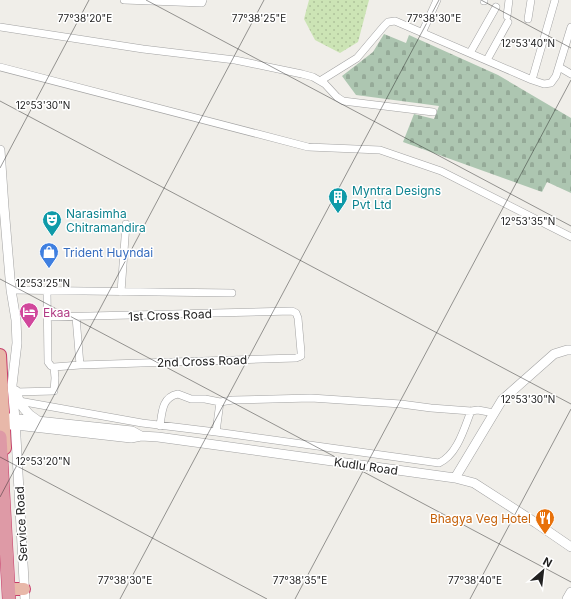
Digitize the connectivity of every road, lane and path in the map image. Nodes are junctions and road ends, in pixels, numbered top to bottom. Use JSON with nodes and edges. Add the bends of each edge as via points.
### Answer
{"nodes":[{"id":1,"x":124,"y":0,"type":"edge"},
{"id":2,"x":203,"y":0,"type":"edge"},
{"id":3,"x":437,"y":0,"type":"edge"},
{"id":4,"x":509,"y":0,"type":"edge"},
{"id":5,"x":531,"y":0,"type":"edge"},
{"id":6,"x":555,"y":0,"type":"edge"},
{"id":7,"x":496,"y":7,"type":"dead end"},
{"id":8,"x":528,"y":20,"type":"dead end"},
{"id":9,"x":0,"y":27,"type":"edge"},
{"id":10,"x":571,"y":27,"type":"edge"},
{"id":11,"x":422,"y":33,"type":"junction"},
{"id":12,"x":470,"y":53,"type":"junction"},
{"id":13,"x":487,"y":60,"type":"junction"},
{"id":14,"x":559,"y":67,"type":"junction"},
{"id":15,"x":0,"y":68,"type":"edge"},
{"id":16,"x":571,"y":74,"type":"edge"},
{"id":17,"x":532,"y":80,"type":"junction"},
{"id":18,"x":320,"y":81,"type":"junction"},
{"id":19,"x":433,"y":112,"type":"dead end"},
{"id":20,"x":0,"y":150,"type":"edge"},
{"id":21,"x":126,"y":224,"type":"dead end"},
{"id":22,"x":571,"y":237,"type":"edge"},
{"id":23,"x":11,"y":290,"type":"junction"},
{"id":24,"x":47,"y":291,"type":"junction"},
{"id":25,"x":121,"y":292,"type":"junction"},
{"id":26,"x":232,"y":293,"type":"dead end"},
{"id":27,"x":292,"y":311,"type":"joint"},
{"id":28,"x":48,"y":317,"type":"junction"},
{"id":29,"x":76,"y":318,"type":"junction"},
{"id":30,"x":570,"y":348,"type":"edge"},
{"id":31,"x":0,"y":355,"type":"edge"},
{"id":32,"x":80,"y":365,"type":"junction"},
{"id":33,"x":54,"y":367,"type":"junction"},
{"id":34,"x":14,"y":372,"type":"junction"},
{"id":35,"x":16,"y":392,"type":"junction"},
{"id":36,"x":19,"y":401,"type":"junction"},
{"id":37,"x":220,"y":402,"type":"junction"},
{"id":38,"x":471,"y":411,"type":"junction"},
{"id":39,"x":494,"y":413,"type":"junction"},
{"id":40,"x":38,"y":420,"type":"junction"},
{"id":41,"x":6,"y":422,"type":"edge"},
{"id":42,"x":149,"y":424,"type":"junction"},
{"id":43,"x":160,"y":426,"type":"junction"},
{"id":44,"x":216,"y":432,"type":"junction"},
{"id":45,"x":144,"y":436,"type":"junction"},
{"id":46,"x":0,"y":437,"type":"edge"},
{"id":47,"x":455,"y":478,"type":"junction"},
{"id":48,"x":571,"y":547,"type":"edge"},
{"id":49,"x":0,"y":580,"type":"edge"},
{"id":50,"x":571,"y":592,"type":"edge"},
{"id":51,"x":17,"y":595,"type":"edge"},
{"id":52,"x":1,"y":599,"type":"edge"},
{"id":53,"x":567,"y":599,"type":"edge"}],
"edges":[{"from":1,"to":2,"type":"street","via":[[202,3]]},
{"from":3,"to":11,"type":"street"},
{"from":4,"to":13,"type":"street","via":[[507,19]]},
{"from":5,"to":8,"type":"street"},
{"from":6,"to":17,"type":"street"},
{"from":7,"to":12,"type":"street"},
{"from":9,"to":18,"type":"street","via":[[235,60],[302,74]]},
{"from":10,"to":14,"type":"street"},
{"from":11,"to":12,"type":"street"},
{"from":11,"to":18,"type":"street","via":[[395,21],[388,22],[358,58]]},
{"from":12,"to":13,"type":"street"},
{"from":13,"to":17,"type":"street"},
{"from":14,"to":16,"type":"street"},
{"from":14,"to":17,"type":"street","via":[[551,83],[544,84]]},
{"from":15,"to":22,"type":"street","via":[[308,147],[380,150],[441,171]]},
{"from":18,"to":19,"type":"street","via":[[343,101]]},
{"from":20,"to":23,"type":"street"},
{"from":21,"to":25,"type":"street"},
{"from":23,"to":24,"type":"street"},
{"from":23,"to":34,"type":"street","via":[[17,343]]},
{"from":24,"to":25,"type":"street"},
{"from":24,"to":28,"type":"street"},
{"from":25,"to":26,"type":"street"},
{"from":27,"to":29,"type":"street","name":"1st Cross Road"},
{"from":27,"to":32,"type":"street","name":"2nd Cross Road","via":[[298,318],[302,352],[301,356],[296,358]]},
{"from":28,"to":29,"type":"street","name":"1st Cross Road"},
{"from":28,"to":33,"type":"street","via":[[48,362]]},
{"from":29,"to":32,"type":"street"},
{"from":30,"to":39,"type":"street","via":[[552,355],[502,400]]},
{"from":31,"to":41,"type":"highway"},
{"from":32,"to":33,"type":"street","name":"2nd Cross Road"},
{"from":33,"to":35,"type":"street","via":[[54,391]]},
{"from":34,"to":35,"type":"street"},
{"from":34,"to":41,"type":"street"},
{"from":35,"to":36,"type":"street"},
{"from":36,"to":40,"type":"street","via":[[26,412]]},
{"from":36,"to":42,"type":"street"},
{"from":37,"to":38,"type":"street","via":[[311,398]]},
{"from":37,"to":43,"type":"street","via":[[191,399],[174,394],[164,404]]},
{"from":37,"to":44,"type":"street"},
{"from":38,"to":39,"type":"street"},
{"from":38,"to":44,"type":"street","via":[[450,455],[438,463]]},
{"from":39,"to":47,"type":"street"},
{"from":40,"to":41,"type":"street","name":"Kudlu Road"},
{"from":40,"to":45,"type":"street","name":"Kudlu Road","via":[[132,431]]},
{"from":41,"to":45,"type":"street","name":"Kudlu Road","via":[[131,438]]},
{"from":41,"to":51,"type":"highway"},
{"from":42,"to":43,"type":"street"},
{"from":42,"to":45,"type":"street"},
{"from":43,"to":44,"type":"street"},
{"from":45,"to":47,"type":"street","name":"Kudlu Road"},
{"from":46,"to":51,"type":"highway"},
{"from":47,"to":48,"type":"street","name":"Kudlu Road","via":[[474,483]]},
{"from":49,"to":52,"type":"highway"},
{"from":50,"to":53,"type":"street"}]}
